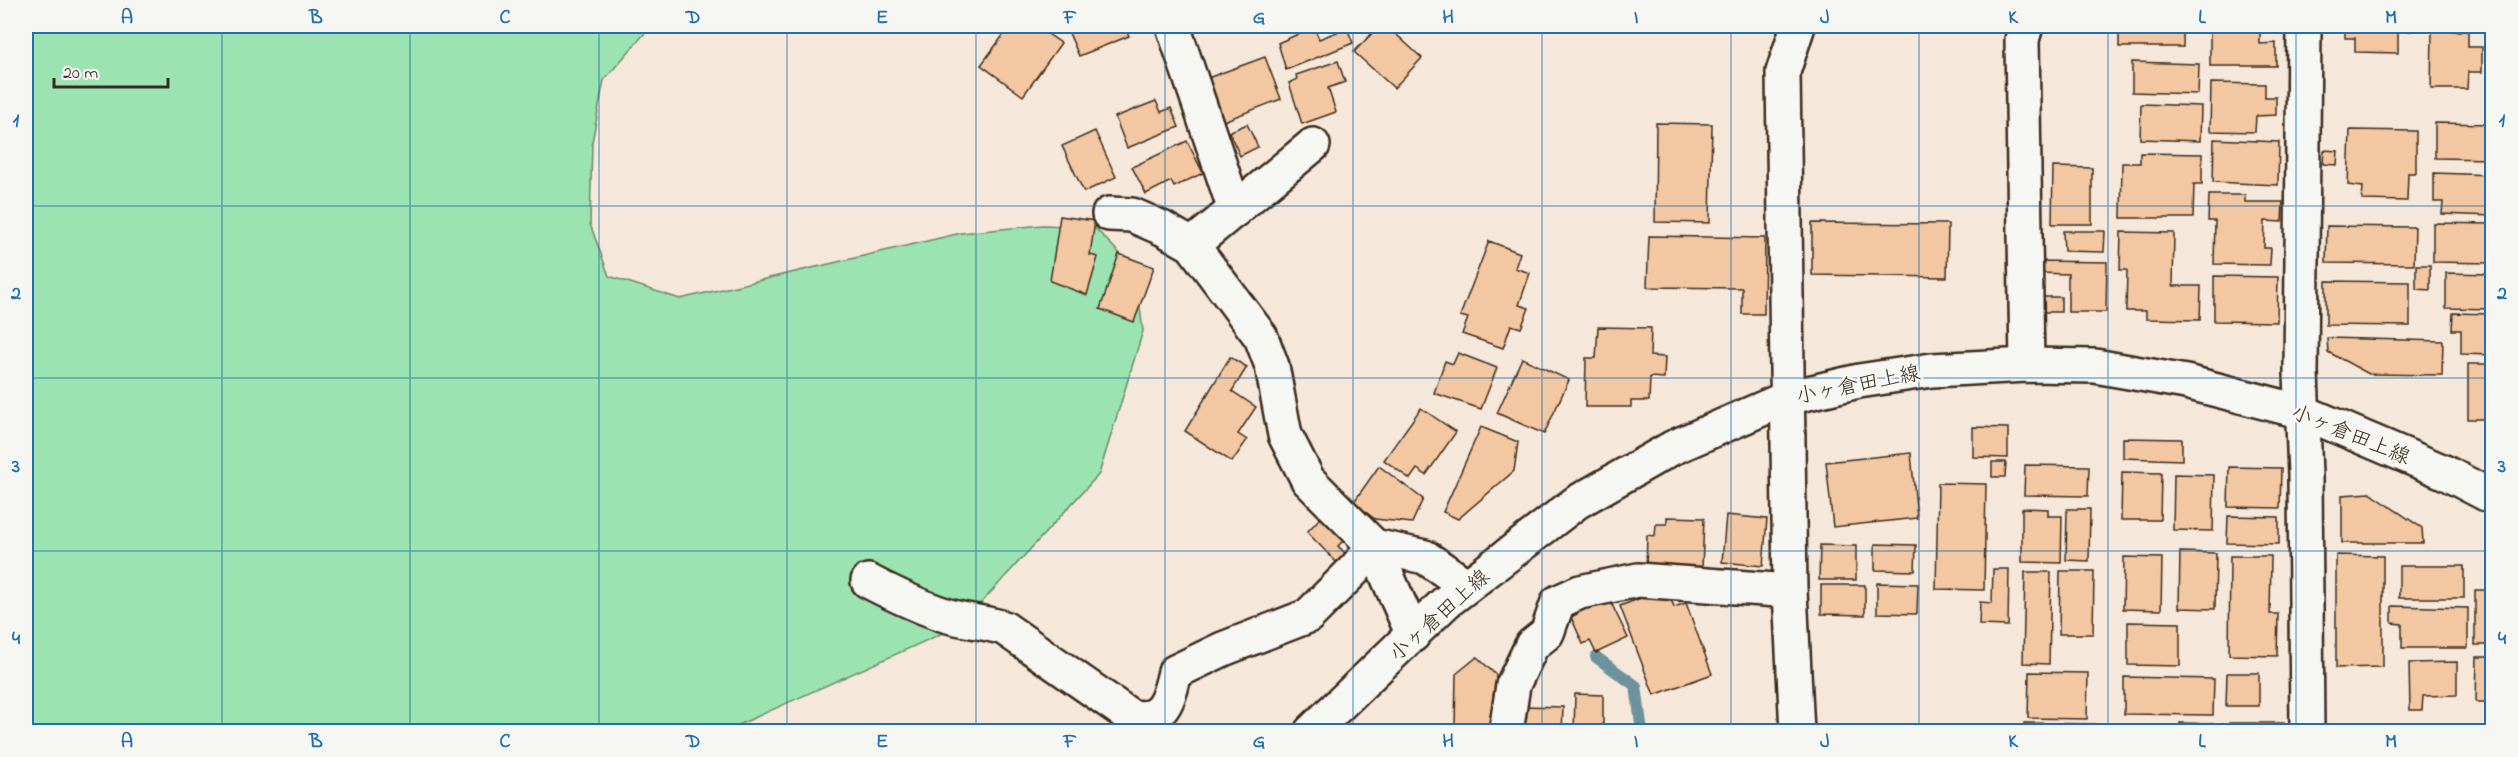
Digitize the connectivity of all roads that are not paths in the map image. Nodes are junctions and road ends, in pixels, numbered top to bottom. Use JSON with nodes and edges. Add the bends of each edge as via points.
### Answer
{"nodes":[{"id":1,"x":1173,"y":26,"type":"edge"},
{"id":2,"x":1798,"y":26,"type":"edge"},
{"id":3,"x":2026,"y":26,"type":"edge"},
{"id":4,"x":2304,"y":26,"type":"edge"},
{"id":5,"x":1313,"y":145,"type":"dead end"},
{"id":6,"x":1235,"y":210,"type":"junction"},
{"id":7,"x":1109,"y":214,"type":"dead end"},
{"id":8,"x":1192,"y":245,"type":"junction"},
{"id":9,"x":2027,"y":365,"type":"junction"},
{"id":10,"x":1787,"y":398,"type":"junction"},
{"id":11,"x":2303,"y":412,"type":"junction"},
{"id":12,"x":2493,"y":497,"type":"edge"},
{"id":13,"x":1374,"y":546,"type":"junction"},
{"id":14,"x":868,"y":581,"type":"dead end"},
{"id":15,"x":1467,"y":586,"type":"junction"},
{"id":16,"x":1790,"y":591,"type":"junction"},
{"id":17,"x":1413,"y":635,"type":"junction"},
{"id":18,"x":1313,"y":731,"type":"edge"},
{"id":19,"x":1506,"y":732,"type":"edge"},
{"id":20,"x":1797,"y":732,"type":"edge"},
{"id":21,"x":2307,"y":732,"type":"edge"}],
"edges":[{"from":1,"to":6,"type":"street"},
{"from":2,"to":10,"type":"street","via":[[1783,72]]},
{"from":3,"to":9,"type":"street","via":[[2022,51]]},
{"from":4,"to":11,"type":"street"},
{"from":5,"to":6,"type":"street"},
{"from":6,"to":8,"type":"street"},
{"from":7,"to":8,"type":"street","via":[[1132,215]]},
{"from":8,"to":13,"type":"street","via":[[1261,337],[1272,366],[1285,435],[1308,480]]},
{"from":9,"to":10,"type":"street","name":"小ヶ倉田上線","via":[[1932,370],[1859,381]]},
{"from":9,"to":11,"type":"street","name":"小ヶ倉田上線","via":[[2095,366],[2186,382]]},
{"from":10,"to":15,"type":"street","name":"小ヶ倉田上線","via":[[1672,448],[1577,502]]},
{"from":10,"to":16,"type":"street"},
{"from":11,"to":12,"type":"street","name":"小ヶ倉田上線"},
{"from":11,"to":21,"type":"street"},
{"from":13,"to":14,"type":"street","via":[[1308,616],[1175,672],[1169,699],[1154,717],[1142,719],[1130,716],[1004,628],[948,615]]},
{"from":13,"to":15,"type":"street","via":[[1425,557]]},
{"from":13,"to":17,"type":"street"},
{"from":15,"to":17,"type":"street","name":"小ヶ倉田上線"},
{"from":16,"to":19,"type":"street","via":[[1638,580],[1580,592],[1558,603],[1546,633],[1532,645],[1513,685]]},
{"from":16,"to":20,"type":"street"},
{"from":17,"to":18,"type":"street","name":"小ヶ倉田上線"}]}
